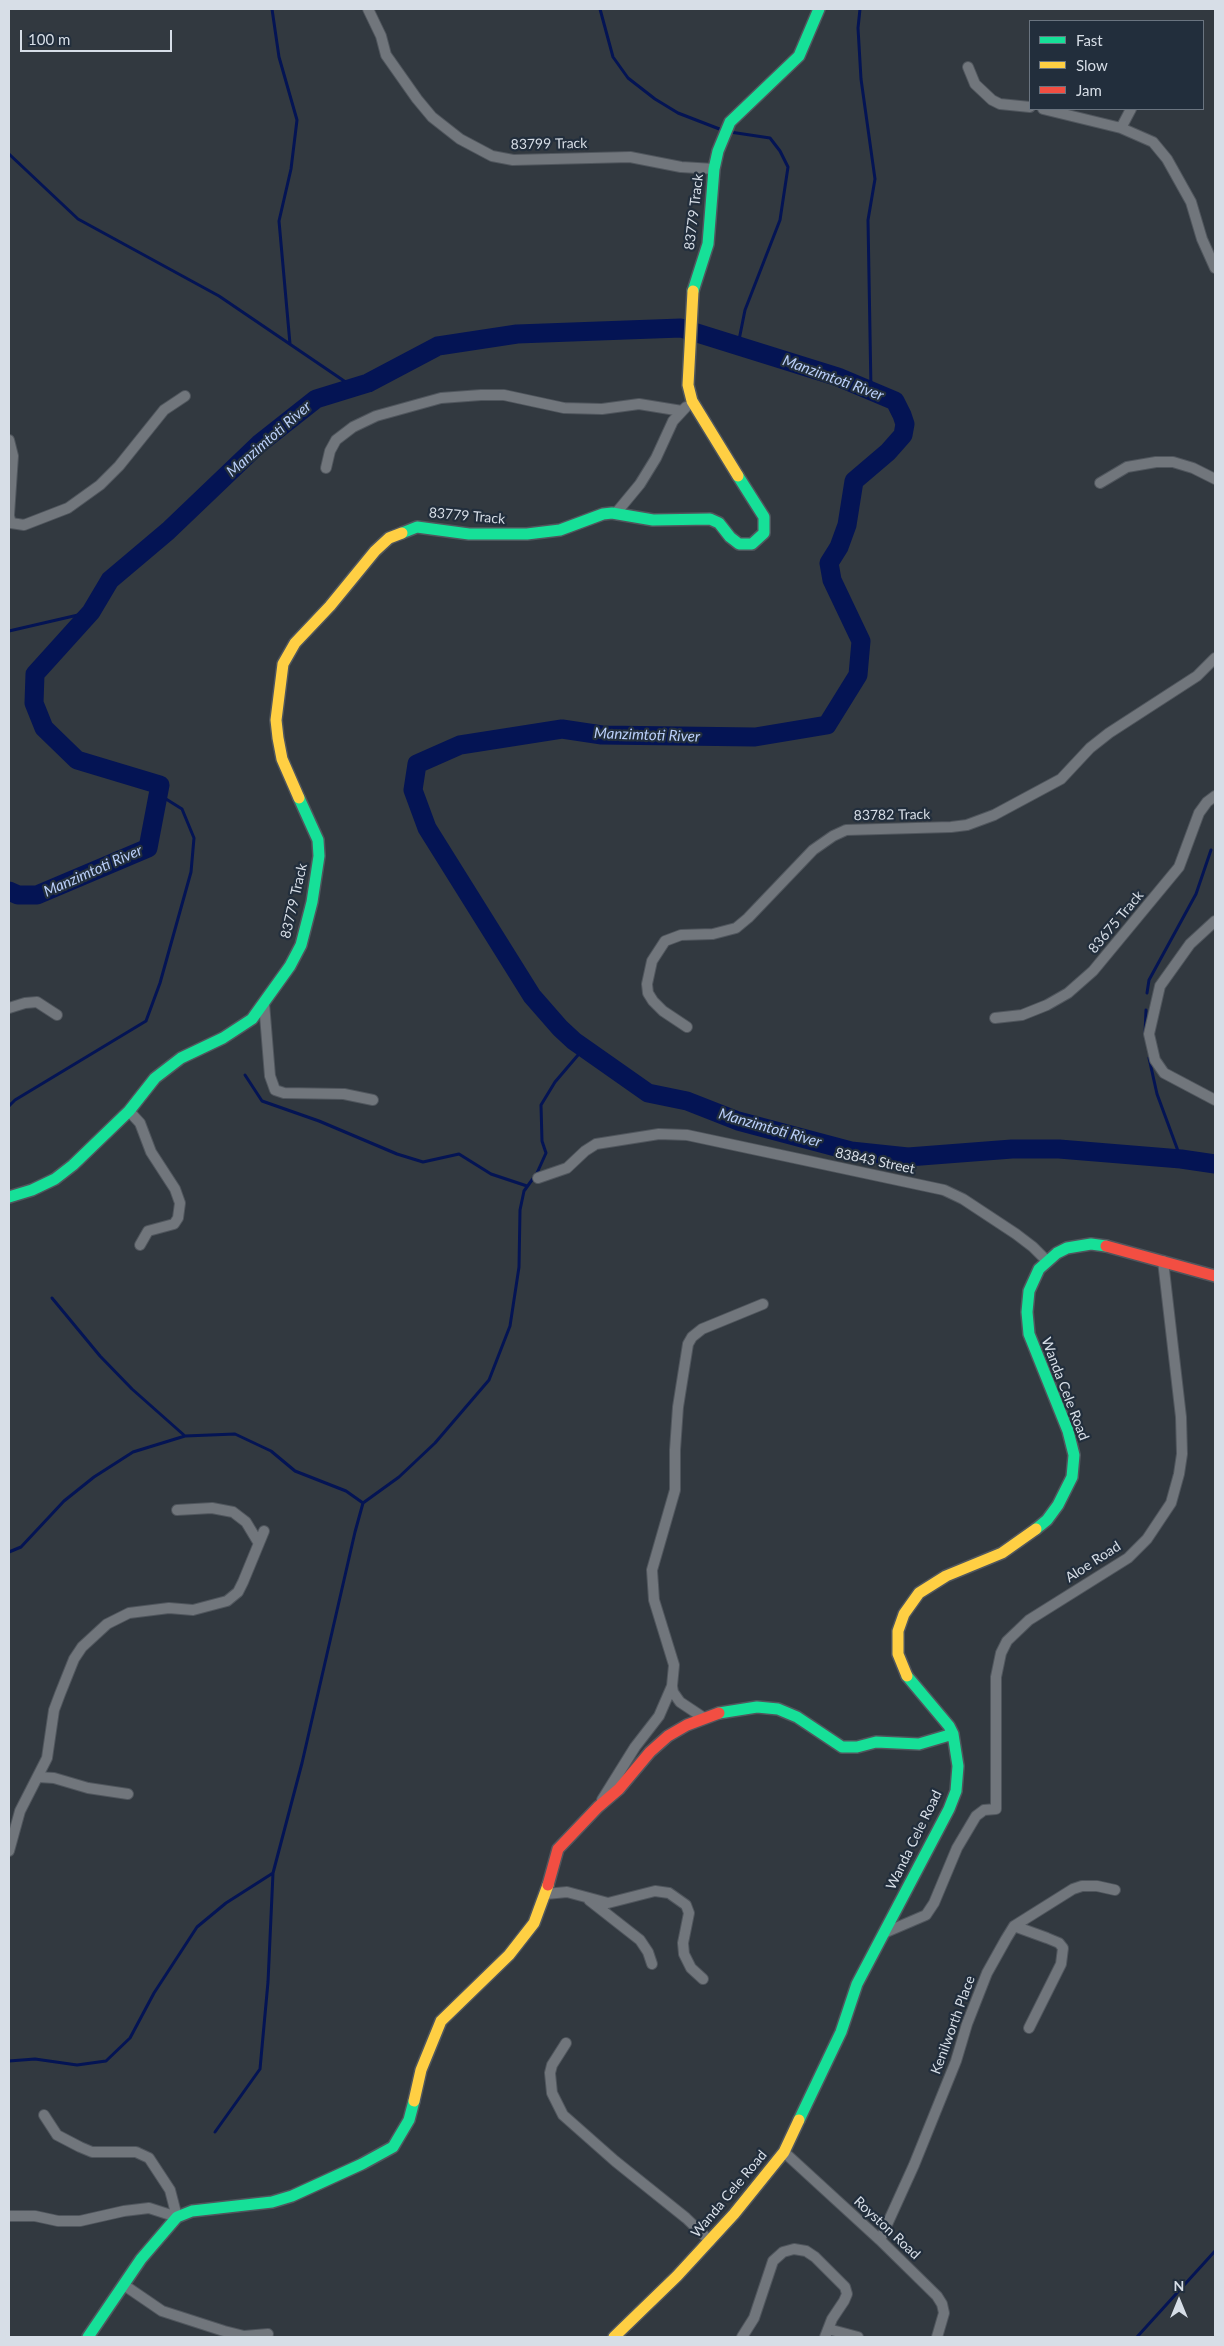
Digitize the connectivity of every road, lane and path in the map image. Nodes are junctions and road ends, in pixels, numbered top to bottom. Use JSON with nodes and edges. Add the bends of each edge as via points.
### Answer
{"nodes":[{"id":1,"x":368,"y":9,"type":"edge"},
{"id":2,"x":819,"y":9,"type":"edge"},
{"id":3,"x":968,"y":67,"type":"dead end"},
{"id":4,"x":1029,"y":106,"type":"edge"},
{"id":5,"x":1047,"y":110,"type":"edge"},
{"id":6,"x":1130,"y":110,"type":"edge"},
{"id":7,"x":1121,"y":128,"type":"junction"},
{"id":8,"x":714,"y":169,"type":"junction"},
{"id":9,"x":1215,"y":268,"type":"edge"},
{"id":10,"x":186,"y":396,"type":"dead end"},
{"id":11,"x":692,"y":402,"type":"junction"},
{"id":12,"x":682,"y":411,"type":"junction"},
{"id":13,"x":9,"y":440,"type":"edge"},
{"id":14,"x":326,"y":468,"type":"dead end"},
{"id":15,"x":1215,"y":479,"type":"edge"},
{"id":16,"x":1100,"y":483,"type":"dead end"},
{"id":17,"x":616,"y":513,"type":"junction"},
{"id":18,"x":9,"y":515,"type":"edge"},
{"id":19,"x":1215,"y":658,"type":"edge"},
{"id":20,"x":1215,"y":796,"type":"edge"},
{"id":21,"x":1215,"y":921,"type":"edge"},
{"id":22,"x":264,"y":1004,"type":"junction"},
{"id":23,"x":9,"y":1008,"type":"edge"},
{"id":24,"x":57,"y":1016,"type":"dead end"},
{"id":25,"x":995,"y":1018,"type":"dead end"},
{"id":26,"x":687,"y":1027,"type":"dead end"},
{"id":27,"x":373,"y":1100,"type":"dead end"},
{"id":28,"x":1215,"y":1100,"type":"edge"},
{"id":29,"x":129,"y":1111,"type":"junction"},
{"id":30,"x":538,"y":1178,"type":"dead end"},
{"id":31,"x":9,"y":1197,"type":"edge"},
{"id":32,"x":140,"y":1245,"type":"dead end"},
{"id":33,"x":1047,"y":1261,"type":"junction"},
{"id":34,"x":1163,"y":1261,"type":"junction"},
{"id":35,"x":1215,"y":1276,"type":"edge"},
{"id":36,"x":763,"y":1304,"type":"dead end"},
{"id":37,"x":177,"y":1510,"type":"dead end"},
{"id":38,"x":264,"y":1530,"type":"dead end"},
{"id":39,"x":258,"y":1542,"type":"junction"},
{"id":40,"x":672,"y":1686,"type":"junction"},
{"id":41,"x":704,"y":1718,"type":"junction"},
{"id":42,"x":953,"y":1734,"type":"junction"},
{"id":43,"x":38,"y":1777,"type":"junction"},
{"id":44,"x":128,"y":1794,"type":"dead end"},
{"id":45,"x":598,"y":1807,"type":"junction"},
{"id":46,"x":9,"y":1851,"type":"edge"},
{"id":47,"x":1115,"y":1890,"type":"dead end"},
{"id":48,"x":546,"y":1894,"type":"junction"},
{"id":49,"x":584,"y":1896,"type":"junction"},
{"id":50,"x":1014,"y":1926,"type":"junction"},
{"id":51,"x":884,"y":1933,"type":"junction"},
{"id":52,"x":652,"y":1964,"type":"dead end"},
{"id":53,"x":703,"y":1979,"type":"dead end"},
{"id":54,"x":1029,"y":2028,"type":"dead end"},
{"id":55,"x":566,"y":2043,"type":"dead end"},
{"id":56,"x":44,"y":2115,"type":"dead end"},
{"id":57,"x":784,"y":2152,"type":"junction"},
{"id":58,"x":9,"y":2216,"type":"edge"},
{"id":59,"x":177,"y":2217,"type":"junction"},
{"id":60,"x":880,"y":2240,"type":"junction"},
{"id":61,"x":710,"y":2241,"type":"junction"},
{"id":62,"x":124,"y":2285,"type":"junction"},
{"id":63,"x":826,"y":2333,"type":"edge"},
{"id":64,"x":268,"y":2334,"type":"dead end"},
{"id":65,"x":88,"y":2337,"type":"edge"},
{"id":66,"x":614,"y":2337,"type":"edge"},
{"id":67,"x":742,"y":2337,"type":"edge"},
{"id":68,"x":858,"y":2337,"type":"edge"},
{"id":69,"x":937,"y":2337,"type":"edge"}],
"edges":[{"from":1,"to":8,"type":"street","name":"83799 Track","via":[[386,55],[417,99],[460,139],[492,156],[513,160],[630,157],[681,167]]},
{"from":2,"to":8,"type":"street","name":"83779 Track","via":[[799,56],[730,122]]},
{"from":3,"to":4,"type":"street","via":[[975,84],[992,100],[1000,104]]},
{"from":5,"to":7,"type":"street"},
{"from":6,"to":7,"type":"street"},
{"from":7,"to":9,"type":"street","via":[[1153,142],[1167,159],[1191,202]]},
{"from":8,"to":11,"type":"street","name":"83779 Track","via":[[708,244],[692,293],[688,385]]},
{"from":10,"to":18,"type":"street","via":[[164,410],[119,466],[68,508],[24,525],[11,523]]},
{"from":11,"to":12,"type":"street"},
{"from":11,"to":17,"type":"street","name":"83779 Track","via":[[761,512],[764,533],[752,544],[739,544],[719,523],[710,519],[653,520]]},
{"from":12,"to":14,"type":"street","via":[[639,404],[602,409],[564,408],[504,395],[441,398],[376,416],[354,427],[336,440]]},
{"from":12,"to":17,"type":"street","via":[[673,421],[640,484]]},
{"from":13,"to":18,"type":"street","via":[[13,456]]},
{"from":15,"to":16,"type":"street","via":[[1193,468],[1172,462],[1156,462],[1127,467]]},
{"from":17,"to":22,"type":"street","name":"83779 Track","via":[[603,514],[560,530],[527,534],[469,534],[417,527],[401,532],[375,551],[295,643],[285,659],[281,675],[276,720],[278,738],[282,759],[318,840],[319,856],[312,902],[300,945]]},
{"from":19,"to":26,"type":"street","name":"83782 Track","via":[[1197,676],[1109,733],[1061,779],[994,815],[951,827],[846,830],[813,850],[736,928],[712,934],[681,935],[665,941],[652,961],[648,993],[663,1011]]},
{"from":20,"to":25,"type":"street","name":"83675 Track","via":[[1199,813],[1179,867],[1093,971],[1068,993],[1047,1005],[1022,1015]]},
{"from":21,"to":28,"type":"street","via":[[1190,944],[1160,986],[1149,1034],[1155,1060],[1164,1073]]},
{"from":22,"to":27,"type":"street","via":[[270,1076],[275,1090],[344,1094]]},
{"from":22,"to":29,"type":"street","name":"83779 Track","via":[[238,1028],[165,1070]]},
{"from":23,"to":24,"type":"street","via":[[38,1002]]},
{"from":29,"to":31,"type":"street","name":"83779 Track","via":[[54,1179]]},
{"from":29,"to":32,"type":"street","via":[[140,1122],[151,1152],[175,1189],[180,1203],[174,1224],[148,1231]]},
{"from":30,"to":33,"type":"street","name":"83843 Street","via":[[567,1168],[596,1144],[659,1134],[687,1135],[944,1190],[1016,1234]]},
{"from":33,"to":34,"type":"street","name":"Wanda Cele Road","via":[[1068,1248],[1091,1244]]},
{"from":33,"to":42,"type":"street","name":"Wanda Cele Road","via":[[1029,1291],[1028,1334],[1068,1431],[1074,1455],[1072,1477],[1047,1520],[1002,1553],[946,1576],[920,1593],[904,1614],[898,1631],[898,1654],[906,1674]]},
{"from":34,"to":35,"type":"street","name":"Wanda Cele Road"},
{"from":34,"to":51,"type":"street","name":"Aloe Road","via":[[1181,1417],[1181,1461],[1173,1496],[1147,1539],[1128,1558],[1029,1620],[1007,1642],[996,1677],[996,1809],[984,1810],[976,1816],[926,1915]]},
{"from":36,"to":40,"type":"street","via":[[702,1329],[688,1344],[678,1407],[675,1490],[652,1570],[654,1600],[674,1665]]},
{"from":37,"to":39,"type":"street","via":[[212,1508],[233,1512],[246,1522]]},
{"from":38,"to":39,"type":"street"},
{"from":39,"to":43,"type":"street","via":[[238,1592],[227,1601],[193,1610],[169,1608],[129,1613],[107,1624],[82,1647],[54,1710],[47,1758]]},
{"from":40,"to":41,"type":"street","via":[[680,1702]]},
{"from":40,"to":45,"type":"street","via":[[659,1716],[634,1747]]},
{"from":41,"to":42,"type":"street","via":[[740,1709],[778,1709],[807,1722],[835,1743],[848,1747],[876,1742],[919,1744]]},
{"from":41,"to":45,"type":"street","via":[[668,1736]]},
{"from":42,"to":51,"type":"street","name":"Wanda Cele Road","via":[[958,1766],[956,1791],[940,1830]]},
{"from":43,"to":44,"type":"street"},
{"from":43,"to":46,"type":"street","via":[[20,1811]]},
{"from":45,"to":48,"type":"street","via":[[558,1849]]},
{"from":47,"to":50,"type":"street","name":"Kenilworth Place","via":[[1097,1886],[1073,1889]]},
{"from":48,"to":49,"type":"street","via":[[568,1892]]},
{"from":48,"to":59,"type":"street","via":[[534,1923],[509,1955],[441,2021],[421,2070],[409,2120],[392,2147],[292,2196],[272,2202],[192,2211]]},
{"from":49,"to":52,"type":"street","via":[[640,1940]]},
{"from":49,"to":53,"type":"street","via":[[608,1903],[661,1891],[680,1899],[686,1905],[690,1918],[683,1943],[686,1961]]},
{"from":50,"to":54,"type":"street","via":[[1059,1943],[1063,1948],[1061,1964]]},
{"from":50,"to":60,"type":"street","name":"Kenilworth Place","via":[[987,1973],[914,2165]]},
{"from":51,"to":57,"type":"street","name":"Wanda Cele Road","via":[[857,1984],[841,2032]]},
{"from":55,"to":61,"type":"street","via":[[550,2073],[552,2093],[563,2115]]},
{"from":56,"to":59,"type":"street","via":[[57,2135],[92,2152],[136,2152],[149,2158],[170,2190]]},
{"from":57,"to":60,"type":"street","name":"Royston Road"},
{"from":57,"to":61,"type":"street","name":"Wanda Cele Road"},
{"from":58,"to":59,"type":"street","via":[[80,2221],[149,2208]]},
{"from":59,"to":62,"type":"street","via":[[141,2259]]},
{"from":60,"to":69,"type":"street","name":"Royston Road","via":[[938,2296],[944,2313]]},
{"from":61,"to":66,"type":"street","name":"Wanda Cele Road"},
{"from":62,"to":64,"type":"street","via":[[162,2311],[237,2334]]},
{"from":62,"to":65,"type":"street"},
{"from":63,"to":67,"type":"street","via":[[847,2294],[845,2287],[815,2257],[794,2249],[782,2252],[773,2261],[754,2318]]},
{"from":63,"to":68,"type":"street"}]}
